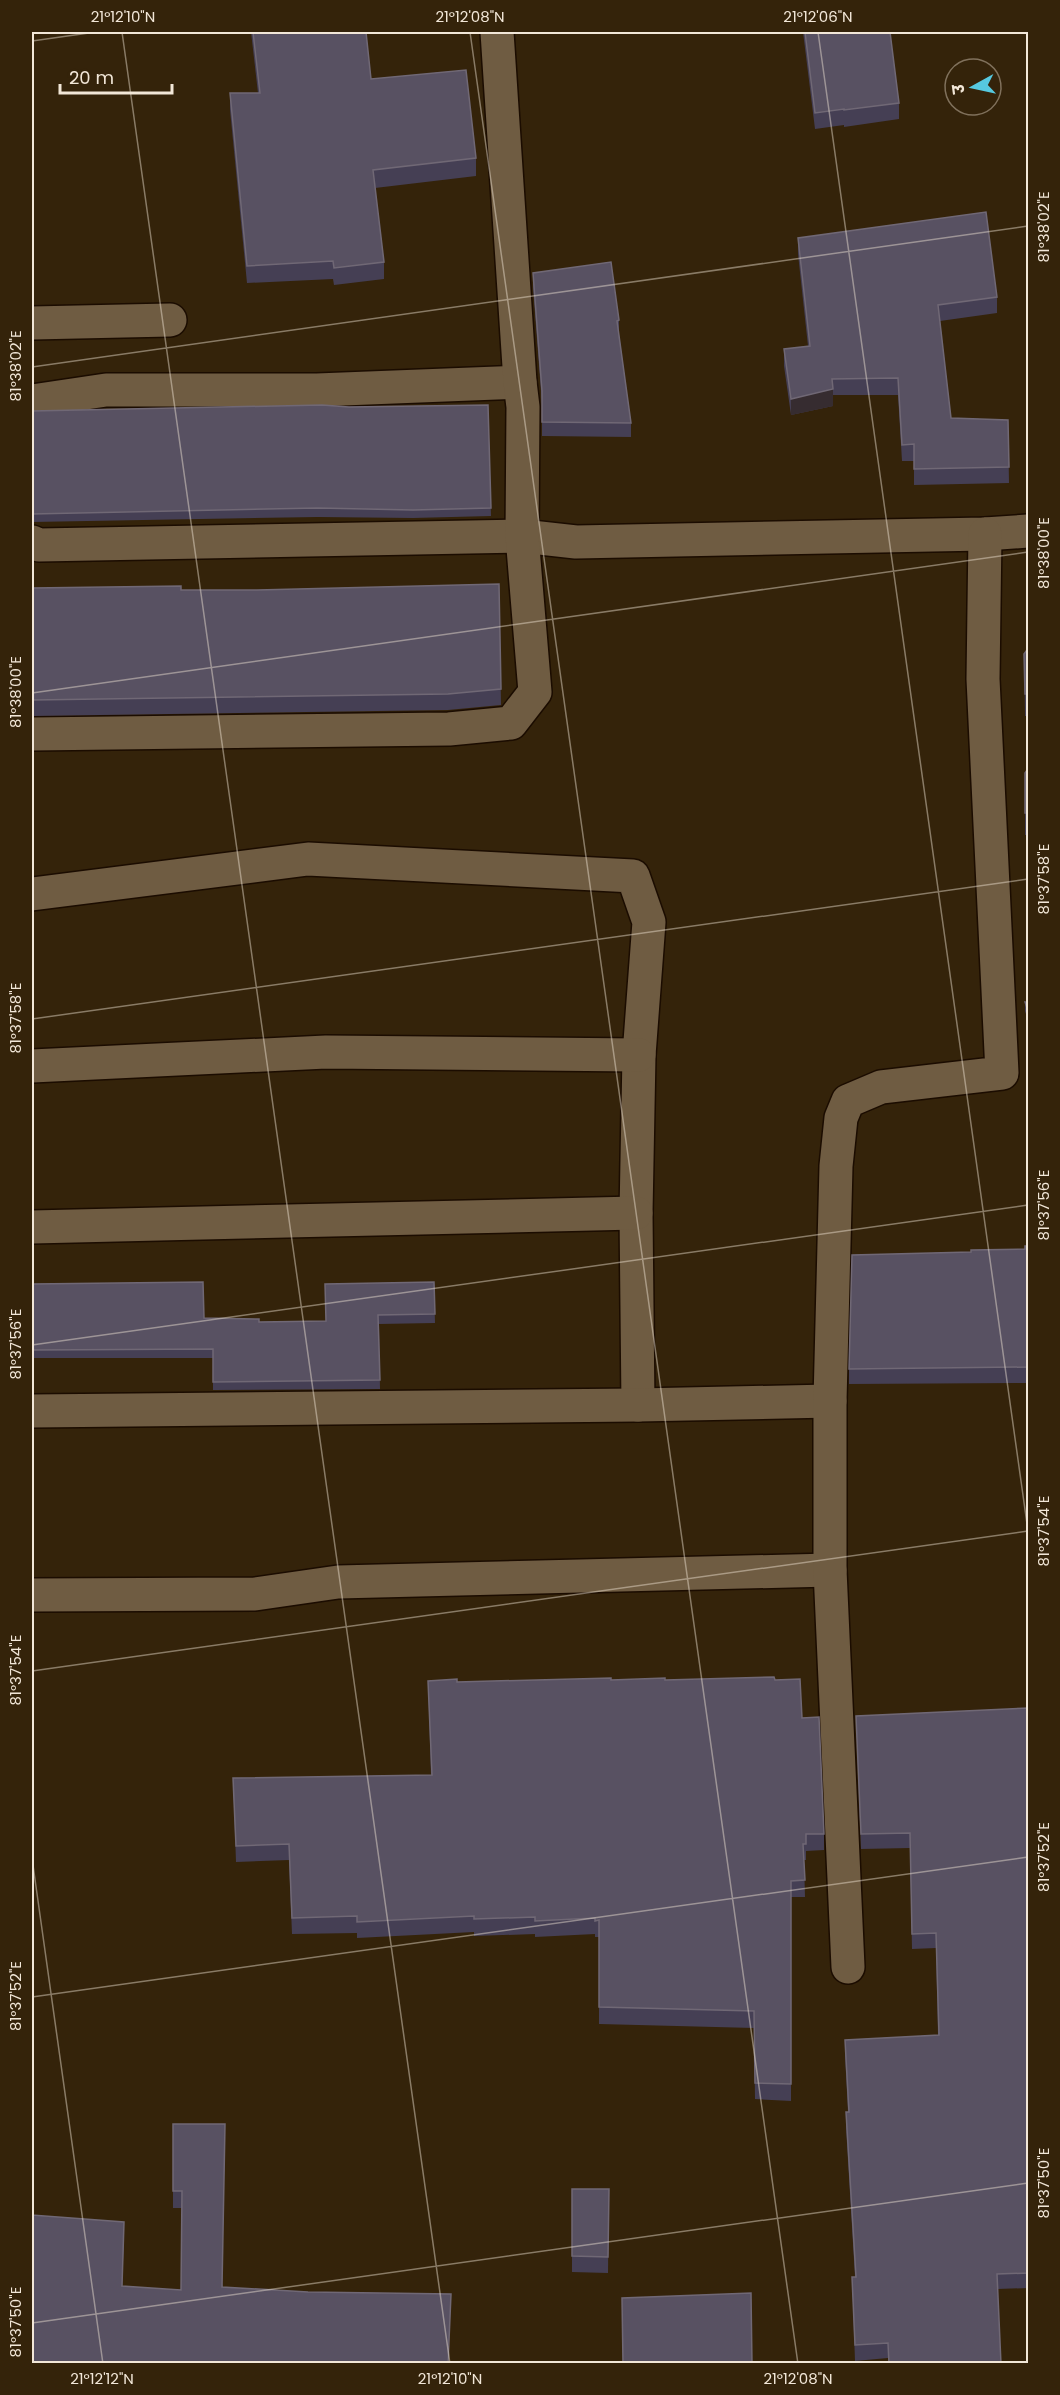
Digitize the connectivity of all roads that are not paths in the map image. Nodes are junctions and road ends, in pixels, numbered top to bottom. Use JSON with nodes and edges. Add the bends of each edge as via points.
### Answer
{"nodes":[{"id":1,"x":497,"y":32,"type":"edge"},
{"id":2,"x":170,"y":320,"type":"dead end"},
{"id":3,"x":32,"y":323,"type":"edge"},
{"id":4,"x":519,"y":382,"type":"junction"},
{"id":5,"x":32,"y":401,"type":"edge"},
{"id":6,"x":1029,"y":531,"type":"edge"},
{"id":7,"x":985,"y":534,"type":"junction"},
{"id":8,"x":522,"y":536,"type":"junction"},
{"id":9,"x":32,"y":542,"type":"edge"},
{"id":10,"x":32,"y":734,"type":"edge"},
{"id":11,"x":32,"y":894,"type":"edge"},
{"id":12,"x":639,"y":1055,"type":"junction"},
{"id":13,"x":32,"y":1066,"type":"edge"},
{"id":14,"x":636,"y":1213,"type":"junction"},
{"id":15,"x":32,"y":1227,"type":"edge"},
{"id":16,"x":830,"y":1401,"type":"junction"},
{"id":17,"x":638,"y":1405,"type":"junction"},
{"id":18,"x":32,"y":1411,"type":"edge"},
{"id":19,"x":830,"y":1570,"type":"junction"},
{"id":20,"x":32,"y":1595,"type":"edge"},
{"id":21,"x":848,"y":1967,"type":"dead end"}],
"edges":[{"from":1,"to":4,"type":"street"},
{"from":2,"to":3,"type":"street"},
{"from":4,"to":5,"type":"street","via":[[317,390],[106,390]]},
{"from":4,"to":8,"type":"street","via":[[523,407]]},
{"from":6,"to":7,"type":"street"},
{"from":7,"to":8,"type":"street","via":[[576,542]]},
{"from":7,"to":16,"type":"street","via":[[983,679],[1002,1073],[881,1088],[848,1101],[841,1118],[836,1166]]},
{"from":8,"to":9,"type":"street"},
{"from":8,"to":10,"type":"street","via":[[535,692],[511,723],[449,729]]},
{"from":11,"to":12,"type":"street","via":[[308,859],[633,876],[649,922]]},
{"from":12,"to":13,"type":"street","via":[[326,1052]]},
{"from":12,"to":14,"type":"street"},
{"from":14,"to":15,"type":"street"},
{"from":14,"to":17,"type":"street"},
{"from":16,"to":17,"type":"street"},
{"from":16,"to":19,"type":"street"},
{"from":17,"to":18,"type":"street"},
{"from":19,"to":20,"type":"street","via":[[338,1582],[255,1594]]},
{"from":19,"to":21,"type":"street"}]}
